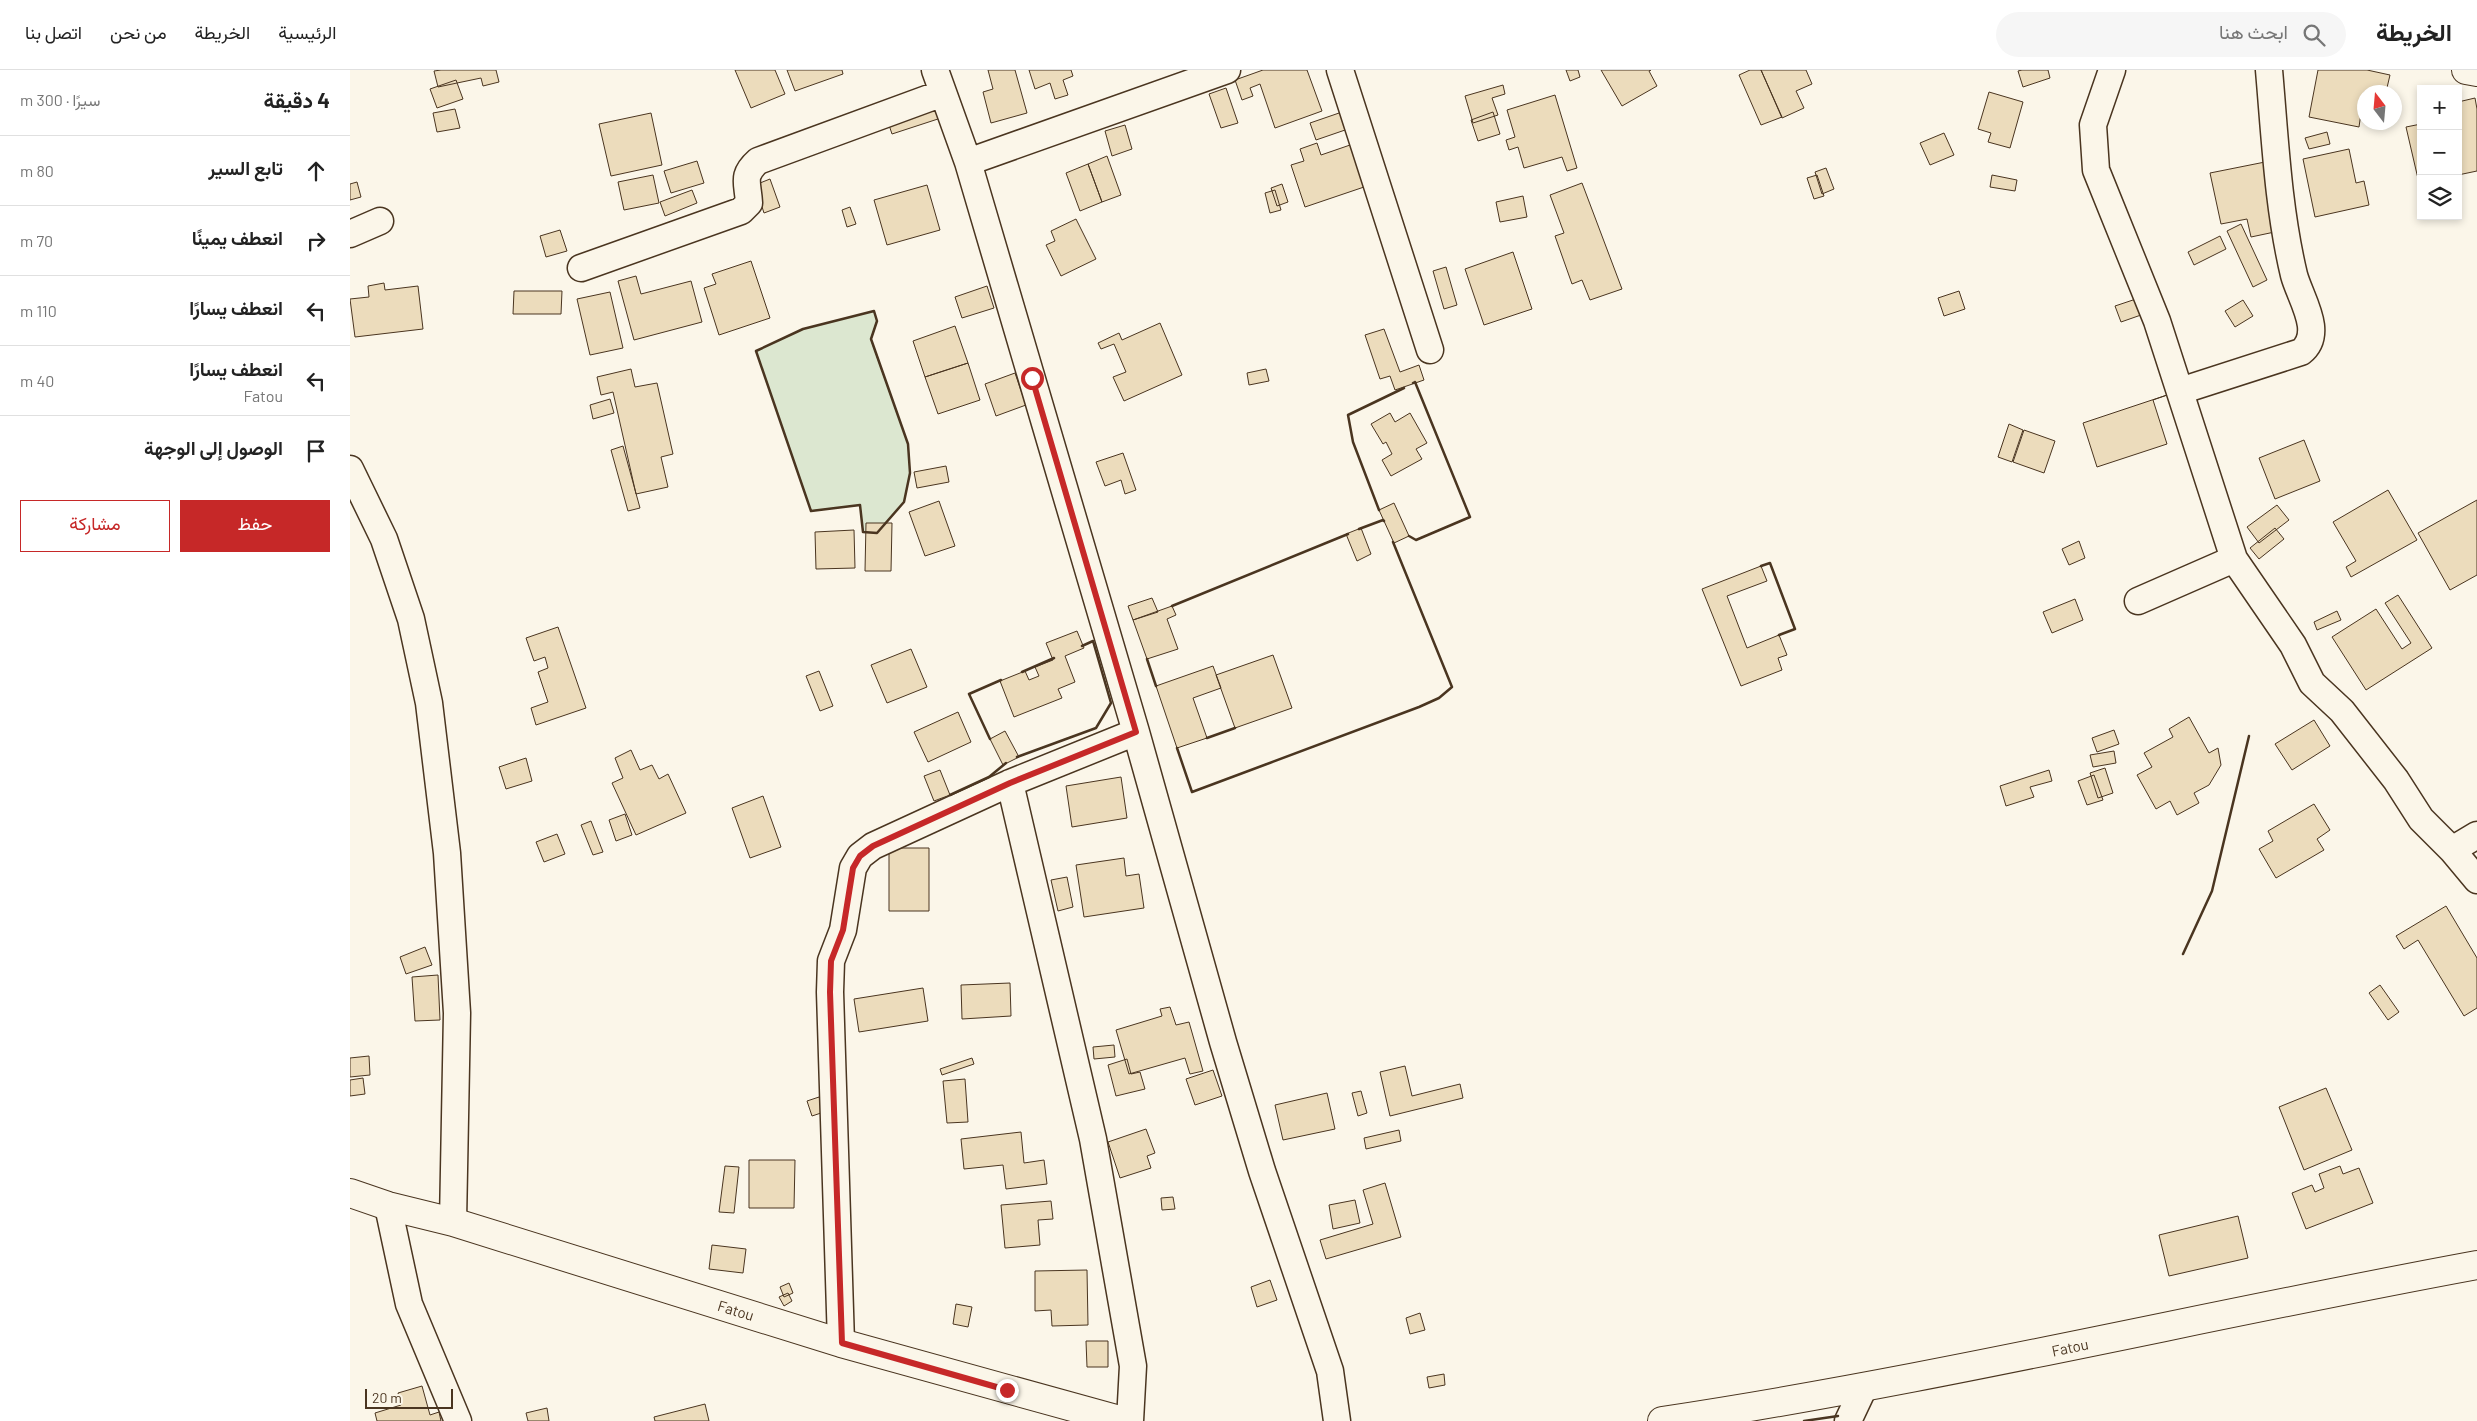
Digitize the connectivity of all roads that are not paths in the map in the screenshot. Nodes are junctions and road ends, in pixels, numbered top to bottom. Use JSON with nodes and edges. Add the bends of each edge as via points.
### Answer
{"nodes":[{"id":1,"x":1228,"y":70,"type":"edge"},
{"id":2,"x":1340,"y":70,"type":"edge"},
{"id":3,"x":2112,"y":70,"type":"edge"},
{"id":4,"x":2269,"y":70,"type":"edge"},
{"id":5,"x":2466,"y":70,"type":"edge"},
{"id":6,"x":2477,"y":72,"type":"edge"},
{"id":7,"x":939,"y":81,"type":"edge"},
{"id":8,"x":968,"y":162,"type":"junction"},
{"id":9,"x":380,"y":221,"type":"dead end"},
{"id":10,"x":350,"y":234,"type":"edge"},
{"id":11,"x":581,"y":268,"type":"dead end"},
{"id":12,"x":1430,"y":350,"type":"dead end"},
{"id":13,"x":2180,"y":390,"type":"junction"},
{"id":14,"x":350,"y":469,"type":"edge"},
{"id":15,"x":2234,"y":559,"type":"junction"},
{"id":16,"x":2138,"y":601,"type":"dead end"},
{"id":17,"x":1136,"y":732,"type":"junction"},
{"id":18,"x":1010,"y":783,"type":"junction"},
{"id":19,"x":2477,"y":835,"type":"edge"},
{"id":20,"x":2452,"y":850,"type":"junction"},
{"id":21,"x":2477,"y":880,"type":"edge"},
{"id":22,"x":350,"y":1193,"type":"edge"},
{"id":23,"x":388,"y":1206,"type":"junction"},
{"id":24,"x":453,"y":1222,"type":"junction"},
{"id":25,"x":2477,"y":1264,"type":"edge"},
{"id":26,"x":842,"y":1343,"type":"junction"},
{"id":27,"x":1864,"y":1387,"type":"junction"},
{"id":28,"x":458,"y":1421,"type":"edge"},
{"id":29,"x":1123,"y":1421,"type":"edge"},
{"id":30,"x":1130,"y":1421,"type":"edge"},
{"id":31,"x":1337,"y":1421,"type":"edge"},
{"id":32,"x":1662,"y":1421,"type":"edge"},
{"id":33,"x":1848,"y":1421,"type":"edge"}],
"edges":[{"from":1,"to":8,"type":"street"},
{"from":2,"to":12,"type":"street"},
{"from":3,"to":13,"type":"street","via":[[2093,125],[2096,170],[2157,321]]},
{"from":4,"to":13,"type":"street","via":[[2285,231],[2312,338],[2302,352]]},
{"from":5,"to":6,"type":"street"},
{"from":7,"to":8,"type":"street"},
{"from":7,"to":11,"type":"street","via":[[758,160],[746,177],[749,203],[741,211]]},
{"from":8,"to":17,"type":"street"},
{"from":9,"to":10,"type":"street"},
{"from":13,"to":15,"type":"street"},
{"from":14,"to":24,"type":"street","via":[[384,539],[411,619],[429,703],[447,854],[457,1013]]},
{"from":15,"to":16,"type":"street"},
{"from":15,"to":20,"type":"street","via":[[2293,646],[2312,683],[2342,711],[2396,780],[2420,819]]},
{"from":17,"to":18,"type":"street"},
{"from":17,"to":31,"type":"street","via":[[1246,1116],[1330,1371]]},
{"from":18,"to":26,"type":"street","via":[[873,846],[860,856],[853,868],[843,930],[831,961],[830,992]]},
{"from":18,"to":30,"type":"street","via":[[1093,1139],[1133,1366]]},
{"from":19,"to":20,"type":"street"},
{"from":20,"to":21,"type":"street"},
{"from":22,"to":23,"type":"street","name":"Fatou"},
{"from":23,"to":24,"type":"street","name":"Fatou"},
{"from":23,"to":28,"type":"street","via":[[409,1304]]},
{"from":24,"to":26,"type":"street","name":"Fatou"},
{"from":25,"to":27,"type":"street","name":"Fatou"},
{"from":26,"to":29,"type":"street","name":"Fatou"},
{"from":27,"to":32,"type":"street","name":"Fatou"},
{"from":27,"to":33,"type":"street"}]}
